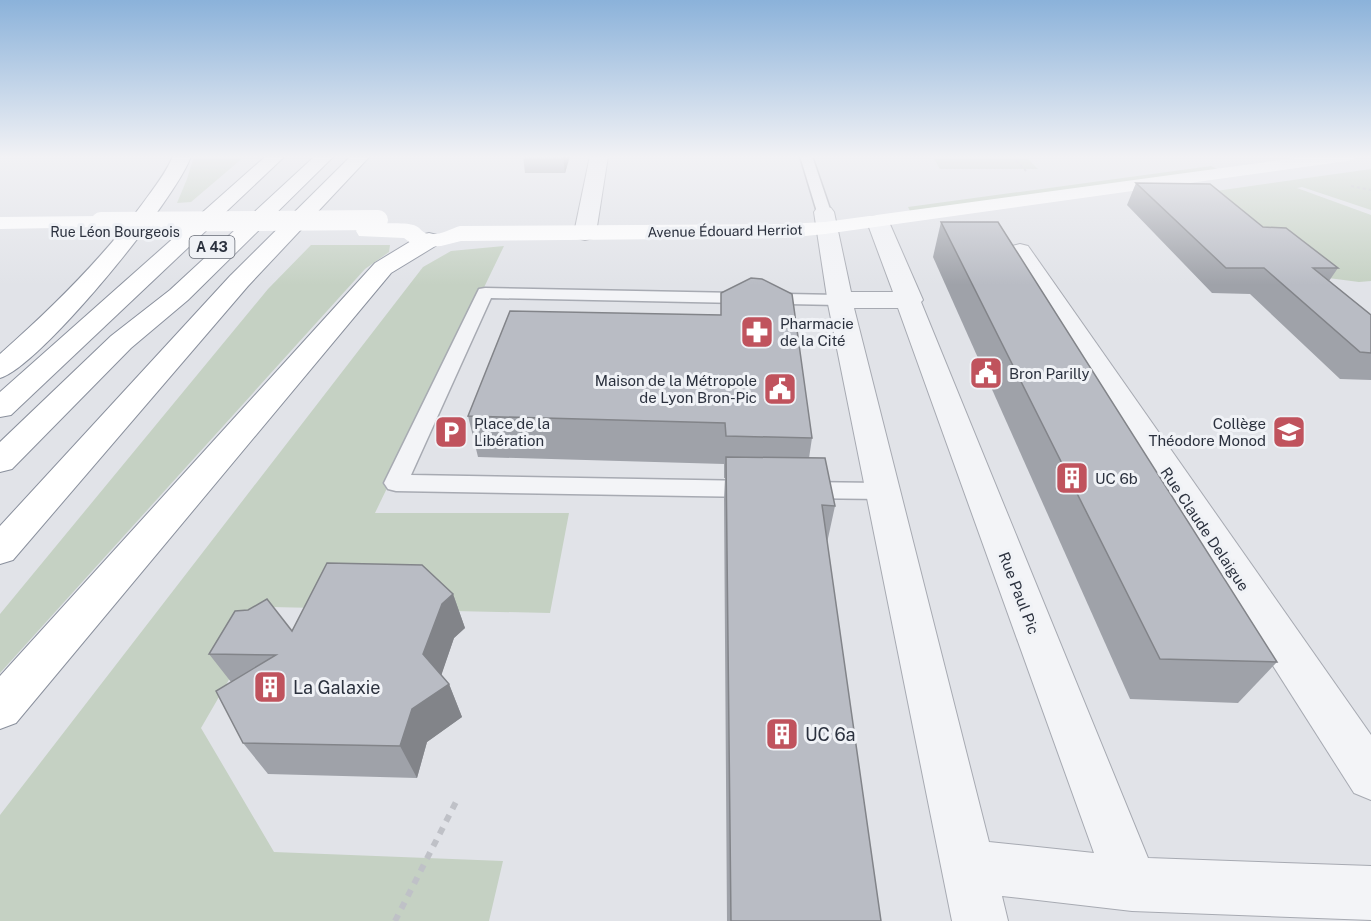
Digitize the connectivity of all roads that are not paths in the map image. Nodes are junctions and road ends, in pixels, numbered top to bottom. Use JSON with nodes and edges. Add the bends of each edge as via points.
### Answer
{"nodes":[{"id":1,"x":154,"y":199,"type":"edge"},
{"id":2,"x":156,"y":199,"type":"edge"},
{"id":3,"x":229,"y":199,"type":"edge"},
{"id":4,"x":263,"y":199,"type":"edge"},
{"id":5,"x":280,"y":199,"type":"edge"},
{"id":6,"x":335,"y":199,"type":"edge"},
{"id":7,"x":592,"y":199,"type":"edge"},
{"id":8,"x":819,"y":199,"type":"edge"},
{"id":9,"x":960,"y":199,"type":"edge"},
{"id":10,"x":1042,"y":199,"type":"edge"},
{"id":11,"x":153,"y":203,"type":"junction"},
{"id":12,"x":825,"y":220,"type":"junction"},
{"id":13,"x":879,"y":222,"type":"junction"},
{"id":14,"x":0,"y":223,"type":"edge"},
{"id":15,"x":437,"y":226,"type":"junction"},
{"id":16,"x":587,"y":226,"type":"junction"},
{"id":17,"x":97,"y":227,"type":"junction"},
{"id":18,"x":0,"y":233,"type":"edge"},
{"id":19,"x":1020,"y":251,"type":"dead end"},
{"id":20,"x":838,"y":300,"type":"junction"},
{"id":21,"x":910,"y":300,"type":"junction"},
{"id":22,"x":121,"y":342,"type":"junction"},
{"id":23,"x":0,"y":369,"type":"edge"},
{"id":24,"x":0,"y":408,"type":"edge"},
{"id":25,"x":0,"y":461,"type":"edge"},
{"id":26,"x":882,"y":491,"type":"junction"},
{"id":27,"x":0,"y":550,"type":"edge"},
{"id":28,"x":0,"y":708,"type":"edge"},
{"id":29,"x":1371,"y":776,"type":"edge"},
{"id":30,"x":969,"y":866,"type":"junction"},
{"id":31,"x":1132,"y":884,"type":"junction"},
{"id":32,"x":1371,"y":893,"type":"edge"},
{"id":33,"x":980,"y":921,"type":"edge"}],
"edges":[{"from":1,"to":11,"type":"main road"},
{"from":2,"to":11,"type":"main road"},
{"from":3,"to":24,"type":"main road","number":"A 43"},
{"from":4,"to":22,"type":"main road","number":"A 43","via":[[160,296]]},
{"from":5,"to":22,"type":"main road","via":[[179,295]]},
{"from":6,"to":27,"type":"main road","via":[[317,219],[254,266]]},
{"from":7,"to":16,"type":"street"},
{"from":8,"to":12,"type":"lane"},
{"from":9,"to":12,"type":"main road","name":"Avenue Édouard Herriot"},
{"from":10,"to":13,"type":"main road","name":"Avenue Édouard Herriot"},
{"from":11,"to":23,"type":"main road","via":[[112,258]]},
{"from":12,"to":13,"type":"main road","name":"Avenue Édouard Herriot"},
{"from":12,"to":16,"type":"main road","name":"Avenue Édouard Herriot","via":[[785,231]]},
{"from":12,"to":20,"type":"street"},
{"from":13,"to":21,"type":"street","name":"Rue Paul Pic"},
{"from":14,"to":17,"type":"main road","name":"Rue Léon Bourgeois"},
{"from":15,"to":16,"type":"main road","name":"Avenue Édouard Herriot"},
{"from":15,"to":17,"type":"main road","name":"Rue Léon Bourgeois"},
{"from":15,"to":28,"type":"main road","via":[[383,268]]},
{"from":17,"to":18,"type":"main road","name":"Rue Léon Bourgeois"},
{"from":19,"to":29,"type":"street","name":"Rue Claude Delaigue"},
{"from":20,"to":21,"type":"street"},
{"from":20,"to":26,"type":"street"},
{"from":20,"to":26,"type":"lane","via":[[485,293],[396,483]]},
{"from":21,"to":31,"type":"street","name":"Rue Paul Pic"},
{"from":22,"to":25,"type":"main road","number":"A 43"},
{"from":26,"to":30,"type":"street"},
{"from":30,"to":31,"type":"street"},
{"from":30,"to":33,"type":"street"},
{"from":31,"to":32,"type":"street"}]}
